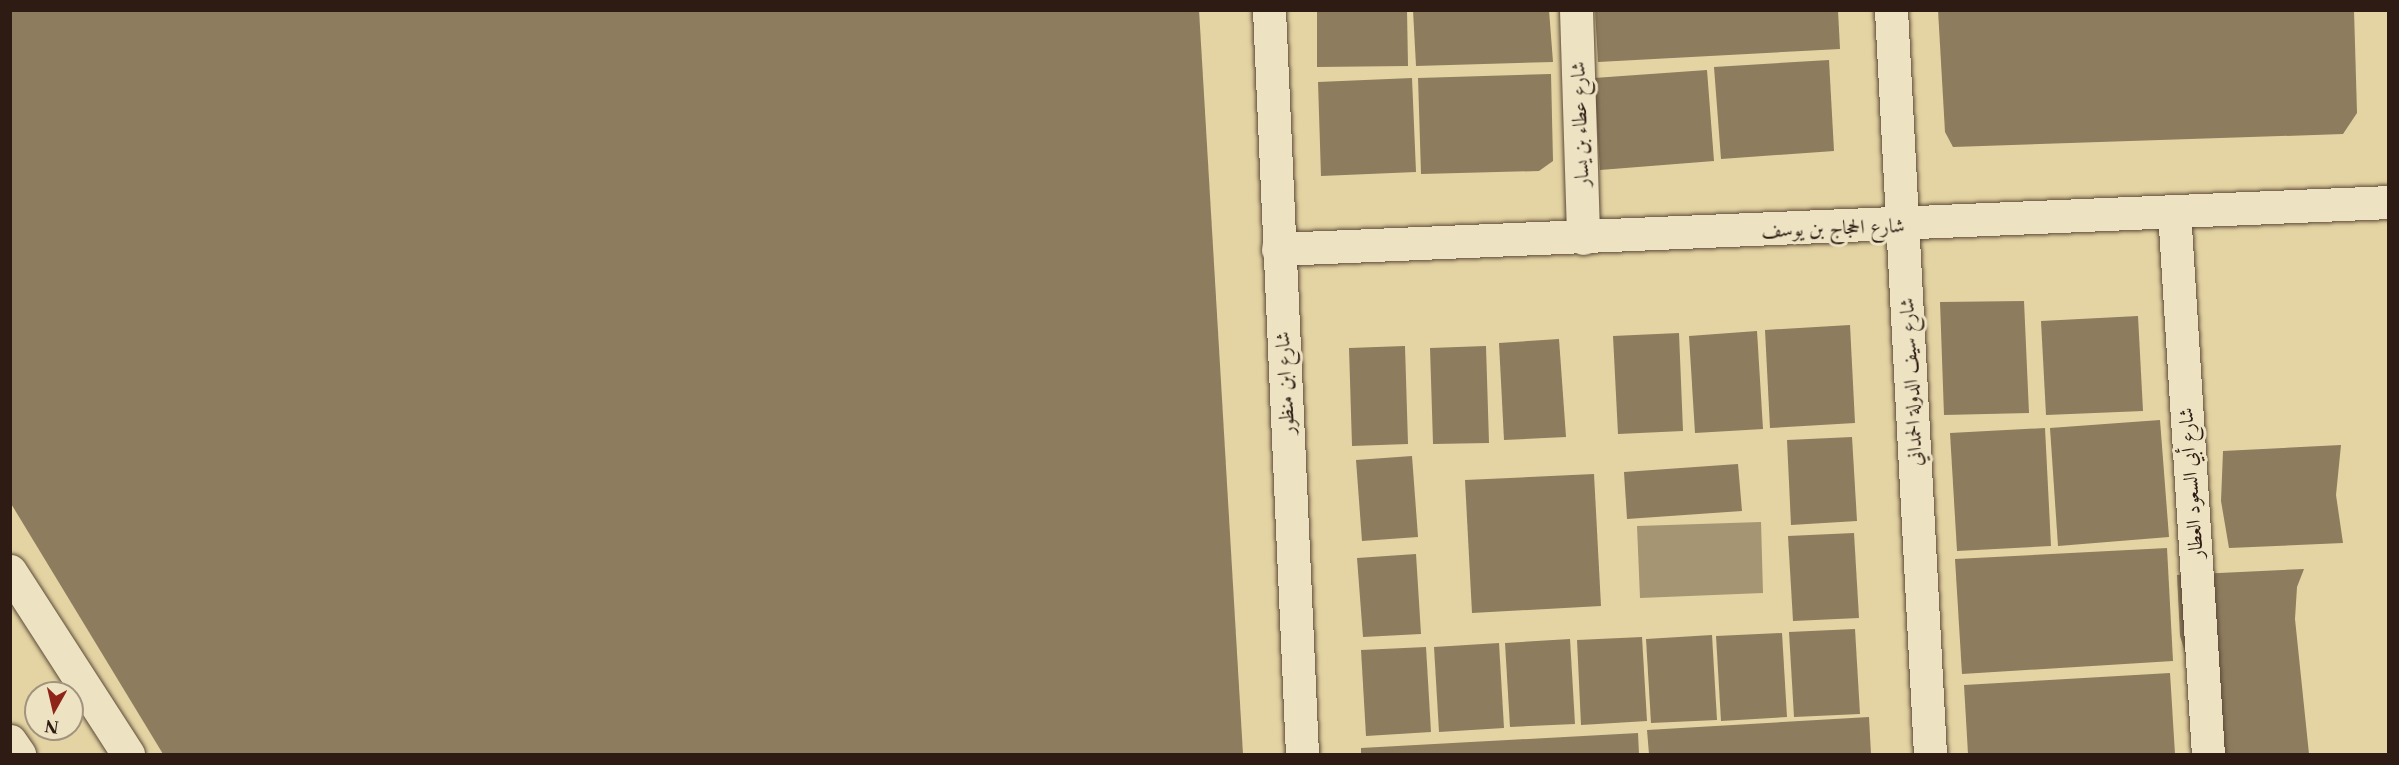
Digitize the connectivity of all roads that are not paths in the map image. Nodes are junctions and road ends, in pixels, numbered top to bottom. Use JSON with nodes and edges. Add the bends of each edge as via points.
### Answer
{"nodes":[{"id":1,"x":1269,"y":10,"type":"edge"},
{"id":2,"x":1576,"y":10,"type":"edge"},
{"id":3,"x":1891,"y":10,"type":"edge"},
{"id":4,"x":2388,"y":202,"type":"edge"},
{"id":5,"x":2174,"y":211,"type":"junction"},
{"id":6,"x":1902,"y":225,"type":"junction"},
{"id":7,"x":1583,"y":238,"type":"junction"},
{"id":8,"x":1278,"y":249,"type":"junction"},
{"id":9,"x":10,"y":571,"type":"edge"},
{"id":10,"x":10,"y":741,"type":"edge"},
{"id":11,"x":19,"y":754,"type":"edge"},
{"id":12,"x":128,"y":754,"type":"edge"},
{"id":13,"x":1302,"y":754,"type":"edge"},
{"id":14,"x":1930,"y":754,"type":"edge"},
{"id":15,"x":2208,"y":754,"type":"edge"}],
"edges":[{"from":1,"to":8,"type":"street","name":"شارع ابن منظور"},
{"from":2,"to":7,"type":"street","name":"شارع عطاء بن يسار"},
{"from":3,"to":6,"type":"street","name":"شارع سيف الدولة الحمداني"},
{"from":4,"to":5,"type":"street","name":"شارع الحجاج بن يوسف"},
{"from":5,"to":6,"type":"street","name":"شارع الحجاج بن يوسف"},
{"from":5,"to":15,"type":"street","name":"شارع أبي السعود العطار"},
{"from":6,"to":7,"type":"street","name":"شارع الحجاج بن يوسف"},
{"from":6,"to":14,"type":"street","name":"شارع سيف الدولة الحمداني"},
{"from":7,"to":8,"type":"street","name":"شارع الحجاج بن يوسف"},
{"from":8,"to":13,"type":"street","name":"شارع ابن منظور"},
{"from":9,"to":12,"type":"street"},
{"from":10,"to":11,"type":"street"}]}
